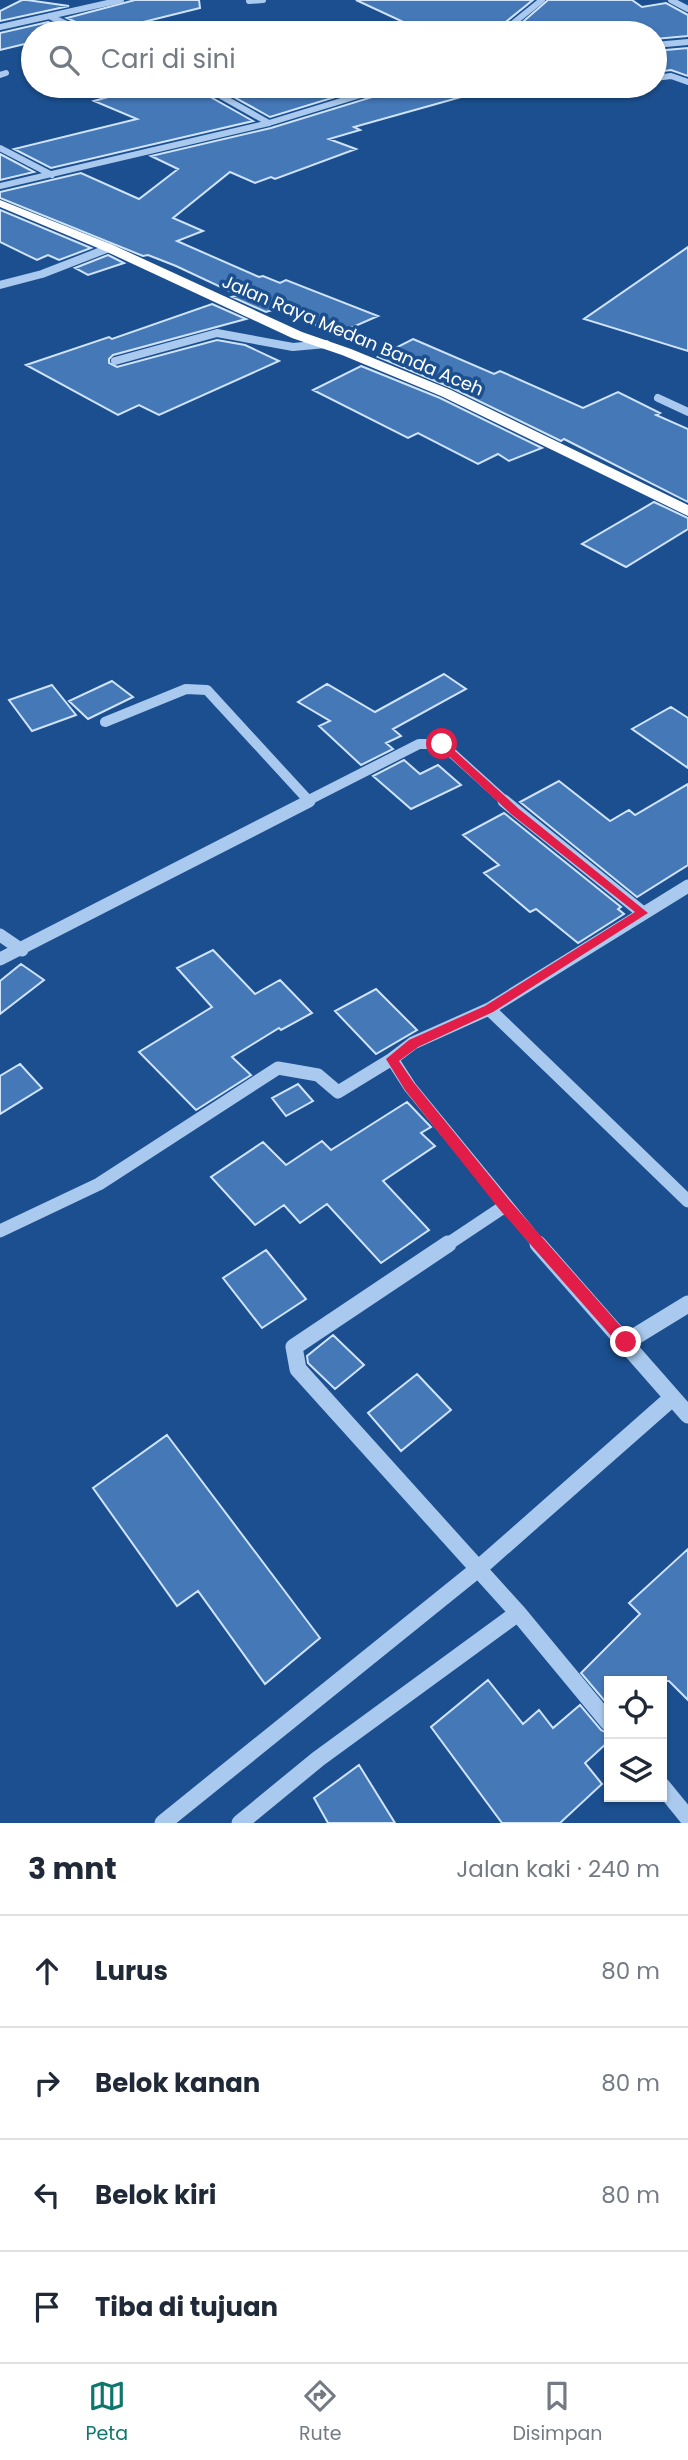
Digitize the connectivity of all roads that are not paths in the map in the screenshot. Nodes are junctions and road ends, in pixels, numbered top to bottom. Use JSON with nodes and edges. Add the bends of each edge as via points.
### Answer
{"nodes":[{"id":1,"x":121,"y":0,"type":"edge"},
{"id":2,"x":263,"y":0,"type":"edge"},
{"id":3,"x":554,"y":0,"type":"edge"},
{"id":4,"x":671,"y":0,"type":"edge"},
{"id":5,"x":249,"y":1,"type":"edge"},
{"id":6,"x":542,"y":1,"type":"edge"},
{"id":7,"x":688,"y":9,"type":"edge"},
{"id":8,"x":49,"y":16,"type":"junction"},
{"id":9,"x":27,"y":21,"type":"edge"},
{"id":10,"x":60,"y":21,"type":"edge"},
{"id":11,"x":516,"y":21,"type":"edge"},
{"id":12,"x":21,"y":22,"type":"edge"},
{"id":13,"x":0,"y":27,"type":"edge"},
{"id":14,"x":688,"y":42,"type":"edge"},
{"id":15,"x":667,"y":44,"type":"edge"},
{"id":16,"x":667,"y":76,"type":"edge"},
{"id":17,"x":688,"y":82,"type":"edge"},
{"id":18,"x":224,"y":98,"type":"edge"},
{"id":19,"x":351,"y":98,"type":"edge"},
{"id":20,"x":269,"y":123,"type":"junction"},
{"id":21,"x":0,"y":148,"type":"edge"},
{"id":22,"x":52,"y":175,"type":"junction"},
{"id":23,"x":0,"y":186,"type":"edge"},
{"id":24,"x":0,"y":203,"type":"edge"},
{"id":25,"x":109,"y":247,"type":"junction"},
{"id":26,"x":0,"y":285,"type":"edge"},
{"id":27,"x":326,"y":344,"type":"junction"},
{"id":28,"x":115,"y":361,"type":"dead end"},
{"id":29,"x":658,"y":398,"type":"dead end"},
{"id":30,"x":688,"y":412,"type":"edge"},
{"id":31,"x":688,"y":511,"type":"edge"},
{"id":32,"x":105,"y":722,"type":"dead end"},
{"id":33,"x":309,"y":801,"type":"junction"},
{"id":34,"x":688,"y":886,"type":"edge"},
{"id":35,"x":643,"y":913,"type":"junction"},
{"id":36,"x":0,"y":935,"type":"edge"},
{"id":37,"x":22,"y":950,"type":"junction"},
{"id":38,"x":0,"y":960,"type":"edge"},
{"id":39,"x":489,"y":1009,"type":"junction"},
{"id":40,"x":392,"y":1059,"type":"junction"},
{"id":41,"x":688,"y":1201,"type":"edge"},
{"id":42,"x":505,"y":1206,"type":"junction"},
{"id":43,"x":0,"y":1231,"type":"edge"},
{"id":44,"x":688,"y":1304,"type":"edge"},
{"id":45,"x":626,"y":1342,"type":"junction"},
{"id":46,"x":672,"y":1398,"type":"junction"},
{"id":47,"x":688,"y":1415,"type":"edge"},
{"id":48,"x":478,"y":1569,"type":"junction"},
{"id":49,"x":518,"y":1613,"type":"junction"},
{"id":50,"x":604,"y":1717,"type":"edge"},
{"id":51,"x":667,"y":1792,"type":"edge"},
{"id":52,"x":688,"y":1818,"type":"edge"},
{"id":53,"x":163,"y":1823,"type":"edge"},
{"id":54,"x":240,"y":1823,"type":"edge"}],
"edges":[{"from":1,"to":8,"type":"street"},
{"from":2,"to":5,"type":"street"},
{"from":3,"to":6,"type":"street"},
{"from":4,"to":7,"type":"street"},
{"from":6,"to":11,"type":"street"},
{"from":8,"to":9,"type":"street"},
{"from":8,"to":10,"type":"street"},
{"from":12,"to":13,"type":"street"},
{"from":14,"to":15,"type":"street"},
{"from":16,"to":17,"type":"street"},
{"from":18,"to":20,"type":"street"},
{"from":19,"to":20,"type":"street"},
{"from":20,"to":22,"type":"street"},
{"from":21,"to":22,"type":"street"},
{"from":22,"to":23,"type":"street"},
{"from":24,"to":25,"type":"highway","name":"Jalan Raya Medan Banda Aceh"},
{"from":25,"to":26,"type":"street"},
{"from":25,"to":27,"type":"highway","name":"Jalan Raya Medan Banda Aceh","via":[[297,335]]},
{"from":27,"to":28,"type":"street","via":[[293,347],[217,333]]},
{"from":27,"to":31,"type":"highway","name":"Jalan Raya Medan Banda Aceh","via":[[441,392]]},
{"from":29,"to":30,"type":"street"},
{"from":32,"to":33,"type":"street","via":[[186,689],[207,690]]},
{"from":33,"to":35,"type":"street","via":[[419,744],[442,744],[515,811]]},
{"from":33,"to":37,"type":"street"},
{"from":34,"to":35,"type":"street"},
{"from":35,"to":39,"type":"street"},
{"from":36,"to":37,"type":"street"},
{"from":37,"to":38,"type":"street"},
{"from":39,"to":40,"type":"street","via":[[413,1043]]},
{"from":39,"to":41,"type":"street"},
{"from":40,"to":42,"type":"street"},
{"from":40,"to":43,"type":"street","via":[[338,1093],[318,1075],[278,1068],[99,1184]]},
{"from":42,"to":45,"type":"street"},
{"from":42,"to":48,"type":"street","via":[[294,1347],[299,1369]]},
{"from":44,"to":45,"type":"street"},
{"from":45,"to":46,"type":"street"},
{"from":46,"to":47,"type":"street"},
{"from":46,"to":48,"type":"street"},
{"from":48,"to":49,"type":"street"},
{"from":48,"to":53,"type":"street"},
{"from":49,"to":50,"type":"street"},
{"from":49,"to":54,"type":"street","via":[[318,1759]]},
{"from":51,"to":52,"type":"street"}]}
